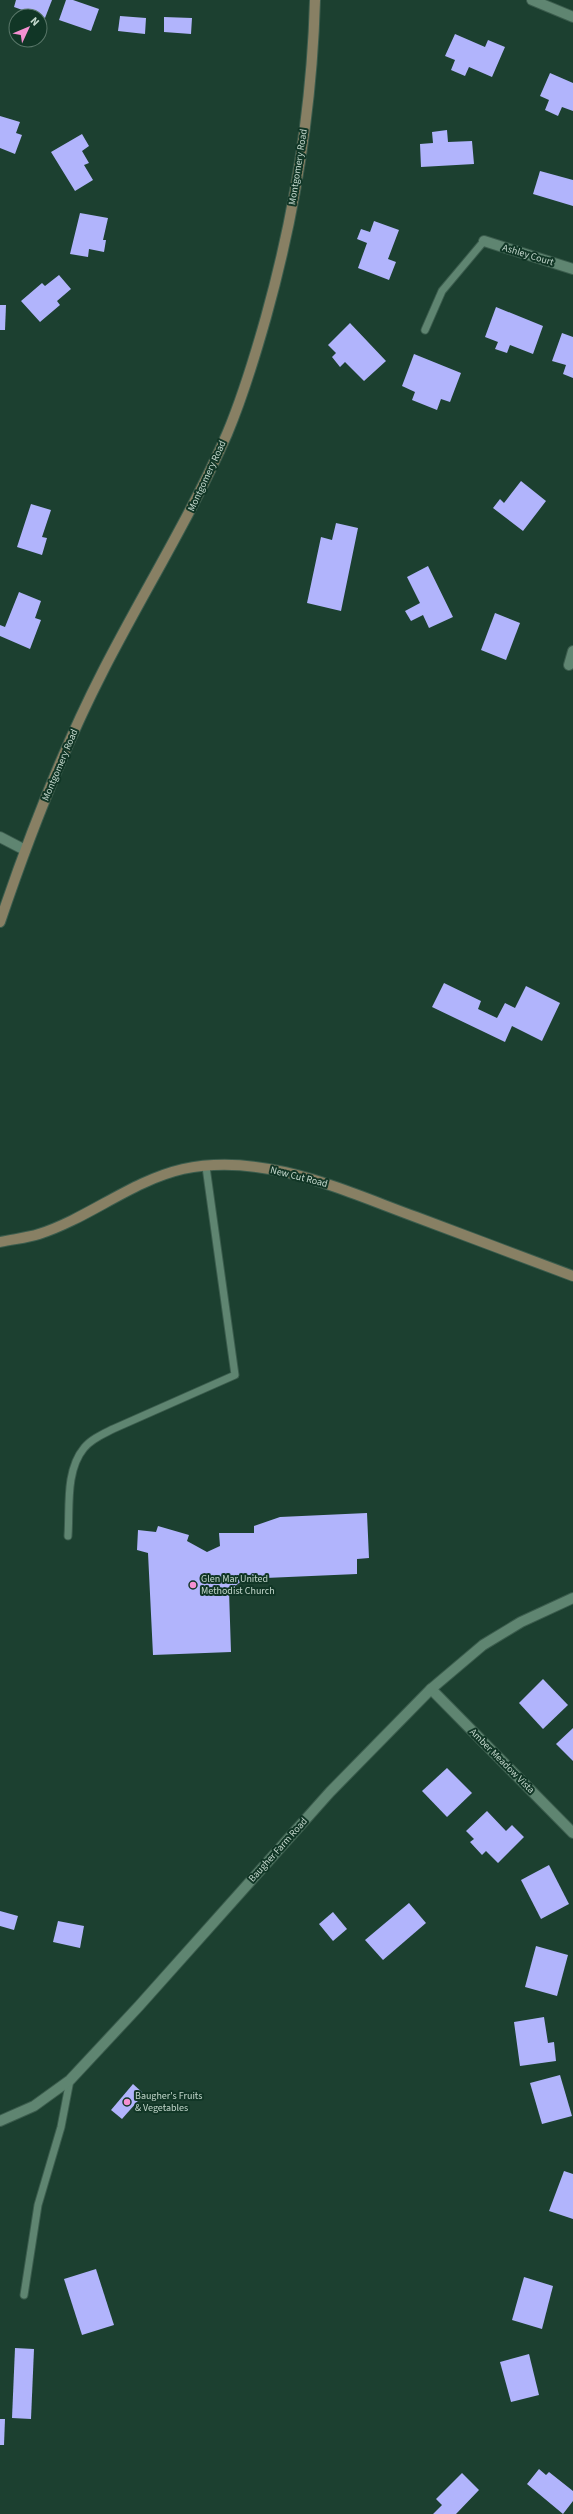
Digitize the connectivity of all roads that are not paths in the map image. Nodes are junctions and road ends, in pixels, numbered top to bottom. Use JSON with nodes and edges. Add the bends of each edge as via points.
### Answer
{"nodes":[{"id":1,"x":314,"y":0,"type":"edge"},
{"id":2,"x":532,"y":0,"type":"edge"},
{"id":3,"x":573,"y":17,"type":"edge"},
{"id":4,"x":484,"y":241,"type":"joint"},
{"id":5,"x":573,"y":269,"type":"edge"},
{"id":6,"x":425,"y":330,"type":"dead end"},
{"id":7,"x":573,"y":652,"type":"edge"},
{"id":8,"x":569,"y":665,"type":"dead end"},
{"id":9,"x":0,"y":838,"type":"edge"},
{"id":10,"x":25,"y":850,"type":"junction"},
{"id":11,"x":0,"y":922,"type":"edge"},
{"id":12,"x":206,"y":1167,"type":"junction"},
{"id":13,"x":0,"y":1242,"type":"edge"},
{"id":14,"x":573,"y":1276,"type":"edge"},
{"id":15,"x":68,"y":1536,"type":"dead end"},
{"id":16,"x":573,"y":1598,"type":"edge"},
{"id":17,"x":431,"y":1689,"type":"junction"},
{"id":18,"x":573,"y":1833,"type":"edge"},
{"id":19,"x":70,"y":2080,"type":"junction"},
{"id":20,"x":0,"y":2121,"type":"edge"},
{"id":21,"x":24,"y":2295,"type":"dead end"}],
"edges":[{"from":1,"to":10,"type":"main road","name":"Montgomery Road","via":[[313,54],[295,197],[276,280],[253,361],[228,432],[195,503],[104,670],[71,738]]},
{"from":2,"to":3,"type":"street"},
{"from":4,"to":5,"type":"street","name":"Ashley Court"},
{"from":4,"to":6,"type":"lane","via":[[442,291]]},
{"from":7,"to":8,"type":"street"},
{"from":9,"to":10,"type":"street"},
{"from":10,"to":11,"type":"main road","name":"Montgomery Road"},
{"from":12,"to":13,"type":"main road","name":"New Cut Road","via":[[183,1169],[133,1188],[39,1234]]},
{"from":12,"to":14,"type":"main road","name":"New Cut Road","via":[[277,1169],[321,1181]]},
{"from":12,"to":15,"type":"lane","via":[[235,1375],[113,1429],[94,1439],[84,1448],[72,1475]]},
{"from":16,"to":17,"type":"street","name":"Baugher Farm Road","via":[[521,1622],[483,1644]]},
{"from":17,"to":18,"type":"street","name":"Amber Meadow Vista"},
{"from":17,"to":19,"type":"street","name":"Baugher Farm Road","via":[[330,1792]]},
{"from":19,"to":20,"type":"street","name":"Baugher Farm Road","via":[[34,2106]]},
{"from":19,"to":21,"type":"lane","via":[[61,2127],[38,2205]]}]}
